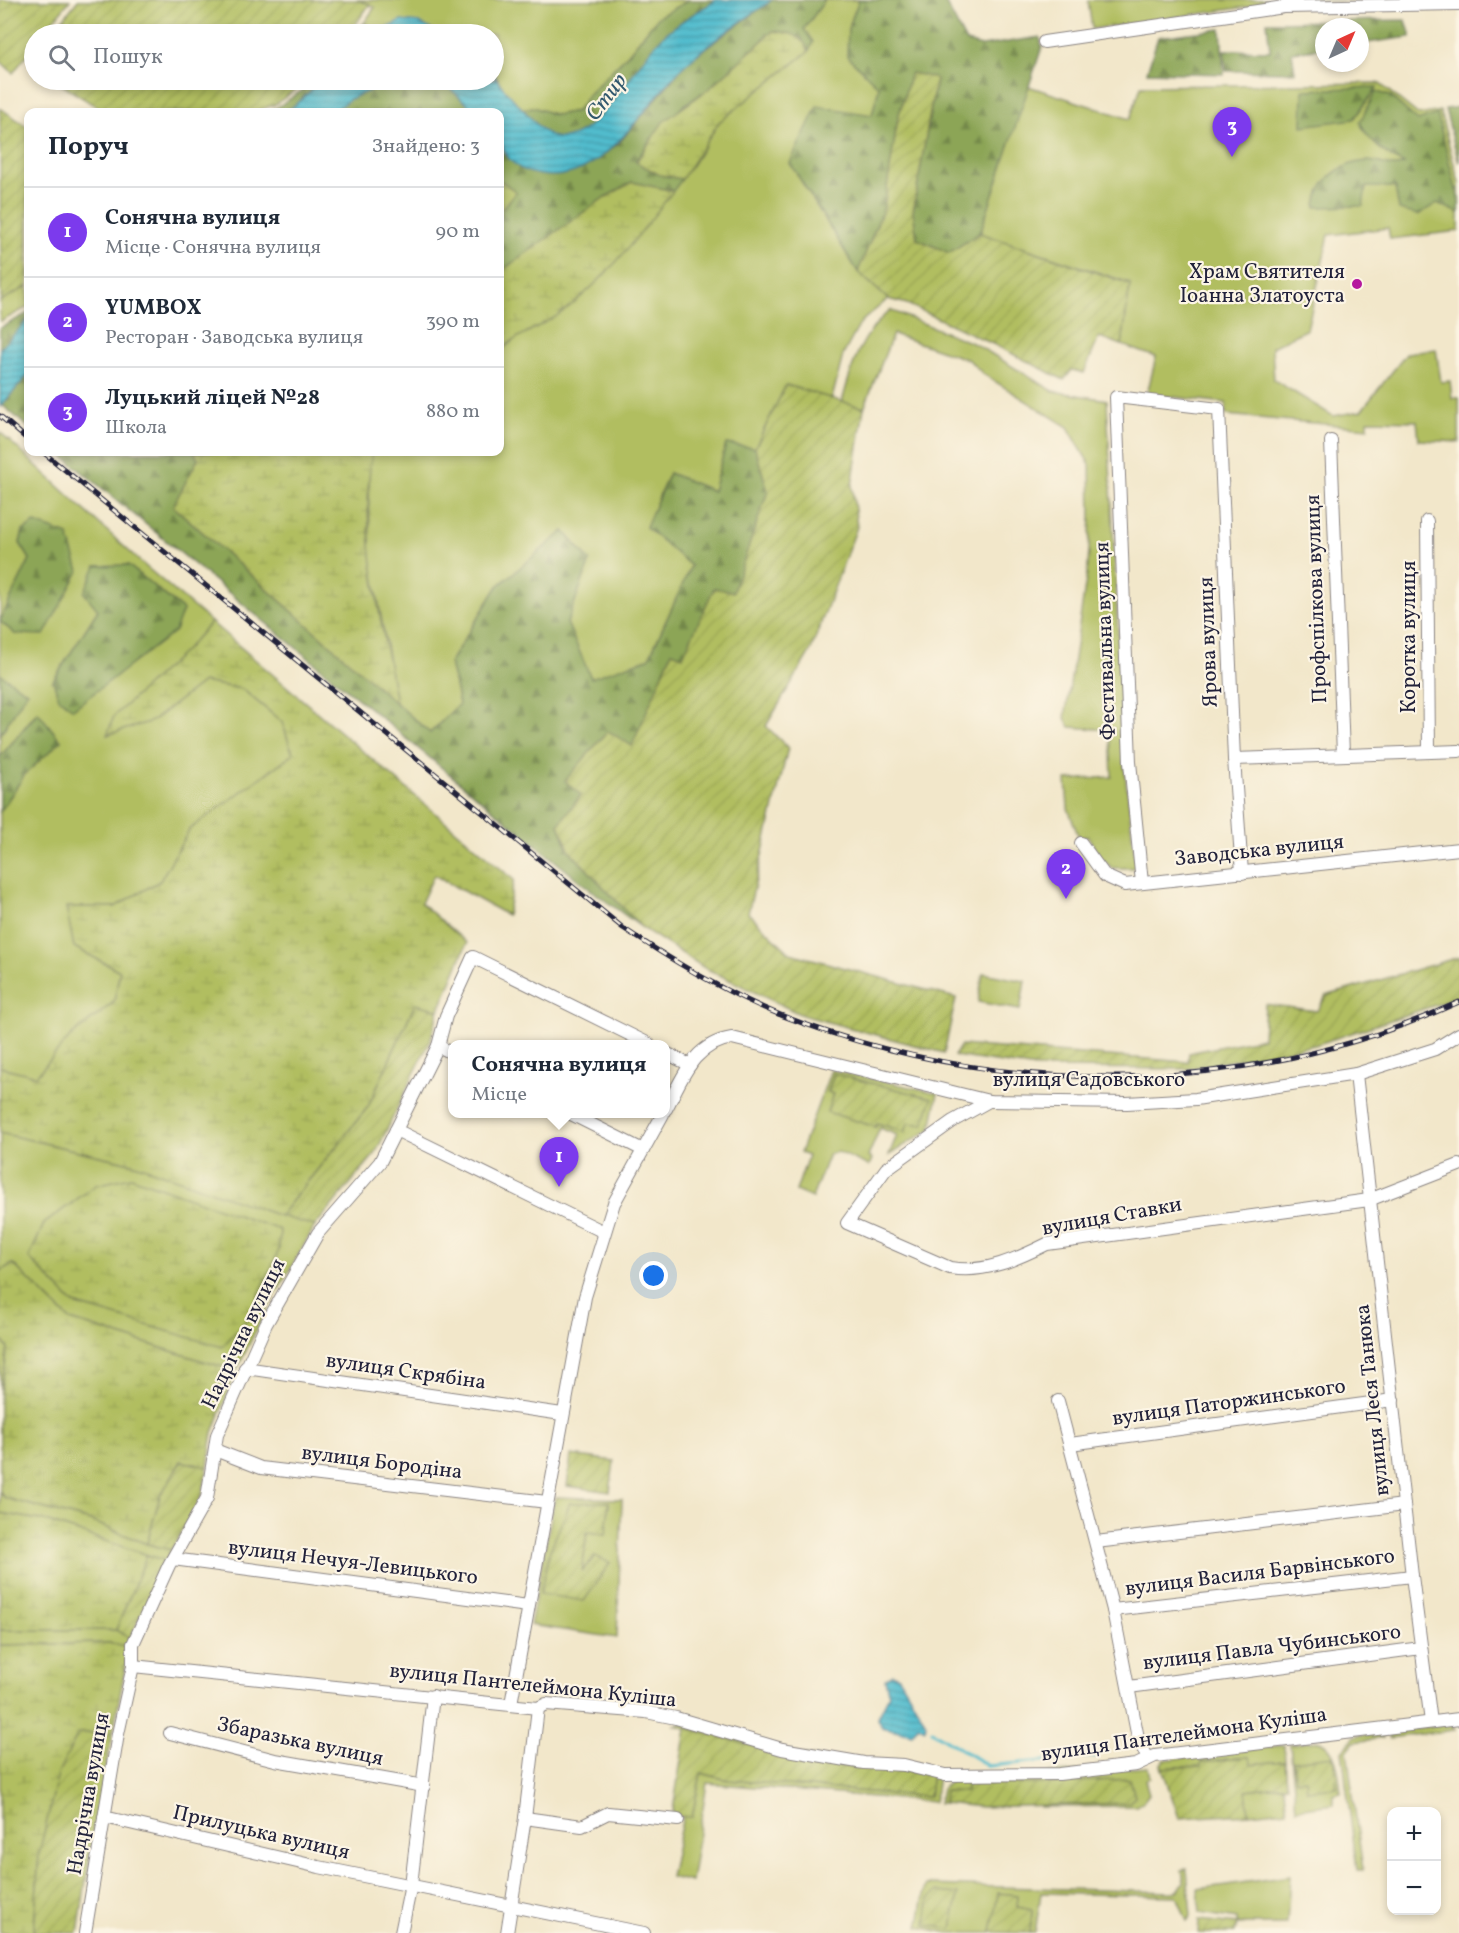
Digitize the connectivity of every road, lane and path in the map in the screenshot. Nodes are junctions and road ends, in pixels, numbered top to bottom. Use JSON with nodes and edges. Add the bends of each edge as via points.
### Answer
{"nodes":[{"id":1,"x":1459,"y":4,"type":"edge"},
{"id":2,"x":1044,"y":42,"type":"dead end"},
{"id":3,"x":1116,"y":397,"type":"joint"},
{"id":4,"x":1331,"y":441,"type":"dead end"},
{"id":5,"x":1427,"y":521,"type":"dead end"},
{"id":6,"x":1459,"y":751,"type":"edge"},
{"id":7,"x":1429,"y":752,"type":"junction"},
{"id":8,"x":1343,"y":754,"type":"junction"},
{"id":9,"x":1234,"y":759,"type":"junction"},
{"id":10,"x":1081,"y":843,"type":"dead end"},
{"id":11,"x":1459,"y":849,"type":"edge"},
{"id":12,"x":1242,"y":873,"type":"junction"},
{"id":13,"x":1142,"y":883,"type":"junction"},
{"id":14,"x":1459,"y":1034,"type":"edge"},
{"id":15,"x":641,"y":1040,"type":"edge"},
{"id":16,"x":438,"y":1046,"type":"junction"},
{"id":17,"x":448,"y":1051,"type":"edge"},
{"id":18,"x":670,"y":1055,"type":"edge"},
{"id":19,"x":690,"y":1065,"type":"junction"},
{"id":20,"x":1356,"y":1074,"type":"junction"},
{"id":21,"x":988,"y":1101,"type":"junction"},
{"id":22,"x":670,"y":1102,"type":"edge"},
{"id":23,"x":581,"y":1118,"type":"edge"},
{"id":24,"x":660,"y":1118,"type":"edge"},
{"id":25,"x":396,"y":1130,"type":"junction"},
{"id":26,"x":643,"y":1150,"type":"junction"},
{"id":27,"x":1459,"y":1165,"type":"edge"},
{"id":28,"x":1369,"y":1200,"type":"junction"},
{"id":29,"x":604,"y":1232,"type":"junction"},
{"id":30,"x":245,"y":1368,"type":"junction"},
{"id":31,"x":1393,"y":1400,"type":"junction"},
{"id":32,"x":1058,"y":1401,"type":"dead end"},
{"id":33,"x":562,"y":1414,"type":"junction"},
{"id":34,"x":1070,"y":1444,"type":"junction"},
{"id":35,"x":216,"y":1450,"type":"junction"},
{"id":36,"x":547,"y":1502,"type":"junction"},
{"id":37,"x":1404,"y":1505,"type":"junction"},
{"id":38,"x":1096,"y":1542,"type":"junction"},
{"id":39,"x":173,"y":1559,"type":"junction"},
{"id":40,"x":1412,"y":1576,"type":"junction"},
{"id":41,"x":528,"y":1606,"type":"junction"},
{"id":42,"x":1113,"y":1610,"type":"junction"},
{"id":43,"x":1421,"y":1648,"type":"junction"},
{"id":44,"x":133,"y":1666,"type":"junction"},
{"id":45,"x":1129,"y":1687,"type":"junction"},
{"id":46,"x":434,"y":1696,"type":"junction"},
{"id":47,"x":511,"y":1704,"type":"junction"},
{"id":48,"x":538,"y":1708,"type":"junction"},
{"id":49,"x":1459,"y":1719,"type":"edge"},
{"id":50,"x":1431,"y":1722,"type":"junction"},
{"id":51,"x":170,"y":1733,"type":"dead end"},
{"id":52,"x":1148,"y":1759,"type":"junction"},
{"id":53,"x":424,"y":1786,"type":"junction"},
{"id":54,"x":104,"y":1817,"type":"junction"},
{"id":55,"x":525,"y":1818,"type":"junction"},
{"id":56,"x":678,"y":1820,"type":"dead end"},
{"id":57,"x":411,"y":1885,"type":"junction"},
{"id":58,"x":511,"y":1905,"type":"junction"},
{"id":59,"x":85,"y":1933,"type":"edge"},
{"id":60,"x":401,"y":1933,"type":"edge"},
{"id":61,"x":507,"y":1933,"type":"edge"},
{"id":62,"x":644,"y":1933,"type":"edge"}],
"edges":[{"from":1,"to":2,"type":"street","via":[[1284,7]]},
{"from":3,"to":9,"type":"street","name":"Ярова вулиця","via":[[1219,409]]},
{"from":3,"to":13,"type":"street","name":"Фестивальна вулиця","via":[[1131,762]]},
{"from":4,"to":8,"type":"street","name":"Профспілкова вулиця"},
{"from":5,"to":7,"type":"street","name":"Коротка вулиця"},
{"from":6,"to":7,"type":"street"},
{"from":7,"to":8,"type":"street"},
{"from":8,"to":9,"type":"street"},
{"from":9,"to":12,"type":"street","name":"Ярова вулиця"},
{"from":10,"to":13,"type":"street","name":"Заводська вулиця","via":[[1105,876],[1125,885]]},
{"from":11,"to":12,"type":"street","name":"Заводська вулиця"},
{"from":12,"to":13,"type":"street","name":"Заводська вулиця"},
{"from":14,"to":20,"type":"street","name":"вулиця Садовського","via":[[1435,1049]]},
{"from":15,"to":16,"type":"street","name":"Надрічна вулиця","via":[[473,957],[446,1016]]},
{"from":16,"to":17,"type":"street"},
{"from":16,"to":25,"type":"street","name":"Надрічна вулиця"},
{"from":18,"to":19,"type":"street"},
{"from":19,"to":21,"type":"street","name":"вулиця Садовського","via":[[700,1050],[716,1040],[732,1038]]},
{"from":19,"to":22,"type":"street"},
{"from":20,"to":21,"type":"street","name":"вулиця Садовського","via":[[1196,1099],[1126,1103]]},
{"from":20,"to":28,"type":"street","name":"вулиця Леся Танюка"},
{"from":21,"to":28,"type":"street","name":"вулиця Ставки","via":[[953,1121],[886,1170],[847,1223],[950,1268],[963,1270],[1012,1262],[1047,1244]]},
{"from":23,"to":26,"type":"street"},
{"from":24,"to":26,"type":"street"},
{"from":25,"to":29,"type":"street"},
{"from":25,"to":30,"type":"street","name":"Надрічна вулиця","via":[[380,1162],[318,1233]]},
{"from":26,"to":29,"type":"street","via":[[614,1203]]},
{"from":27,"to":28,"type":"street"},
{"from":28,"to":31,"type":"street","name":"вулиця Леся Танюка"},
{"from":29,"to":33,"type":"street","via":[[580,1321]]},
{"from":30,"to":33,"type":"street","name":"вулиця Скрябіна"},
{"from":30,"to":35,"type":"street","name":"Надрічна вулиця","via":[[217,1436]]},
{"from":31,"to":34,"type":"street","name":"вулиця Паторжинського"},
{"from":31,"to":37,"type":"street","name":"вулиця Леся Танюка"},
{"from":32,"to":34,"type":"street"},
{"from":33,"to":36,"type":"street"},
{"from":34,"to":38,"type":"street"},
{"from":35,"to":36,"type":"street","name":"вулиця Бородіна","via":[[261,1468]]},
{"from":35,"to":39,"type":"street","name":"Надрічна вулиця","via":[[207,1498]]},
{"from":36,"to":41,"type":"street"},
{"from":37,"to":38,"type":"street"},
{"from":37,"to":40,"type":"street","name":"вулиця Леся Танюка"},
{"from":38,"to":42,"type":"street"},
{"from":39,"to":41,"type":"street","name":"вулиця Нечуя-Левицького"},
{"from":39,"to":44,"type":"street","name":"Надрічна вулиця","via":[[133,1644]]},
{"from":40,"to":42,"type":"street","name":"вулиця Василя Барвінського"},
{"from":40,"to":43,"type":"street","name":"вулиця Леся Танюка"},
{"from":41,"to":47,"type":"street"},
{"from":42,"to":45,"type":"street"},
{"from":43,"to":45,"type":"street","name":"вулиця Павла Чубинського"},
{"from":43,"to":50,"type":"street","name":"вулиця Леся Танюка"},
{"from":44,"to":46,"type":"street","name":"вулиця Пантелеймона Куліша"},
{"from":44,"to":54,"type":"street","name":"Надрічна вулиця"},
{"from":45,"to":52,"type":"street","via":[[1138,1738]]},
{"from":46,"to":47,"type":"street","name":"вулиця Пантелеймона Куліша"},
{"from":46,"to":53,"type":"street"},
{"from":47,"to":48,"type":"street","name":"вулиця Пантелеймона Куліша"},
{"from":48,"to":52,"type":"street","name":"вулиця Пантелеймона Куліша","via":[[546,1704],[646,1712],[782,1749],[904,1765],[945,1775],[1059,1774],[1136,1765]]},
{"from":48,"to":55,"type":"street"},
{"from":49,"to":50,"type":"street","name":"вулиця Пантелеймона Куліша"},
{"from":50,"to":52,"type":"street","name":"вулиця Пантелеймона Куліша","via":[[1274,1739]]},
{"from":51,"to":53,"type":"street","name":"Збаразька вулиця","via":[[275,1760]]},
{"from":53,"to":57,"type":"street"},
{"from":54,"to":57,"type":"street","name":"Прилуцька вулиця"},
{"from":54,"to":59,"type":"street","name":"Надрічна вулиця"},
{"from":55,"to":56,"type":"street","via":[[582,1826],[608,1813]]},
{"from":55,"to":58,"type":"street"},
{"from":57,"to":58,"type":"street","name":"Прилуцька вулиця"},
{"from":57,"to":60,"type":"street"},
{"from":58,"to":61,"type":"street"},
{"from":58,"to":62,"type":"street","name":"Прилуцька вулиця"}]}
